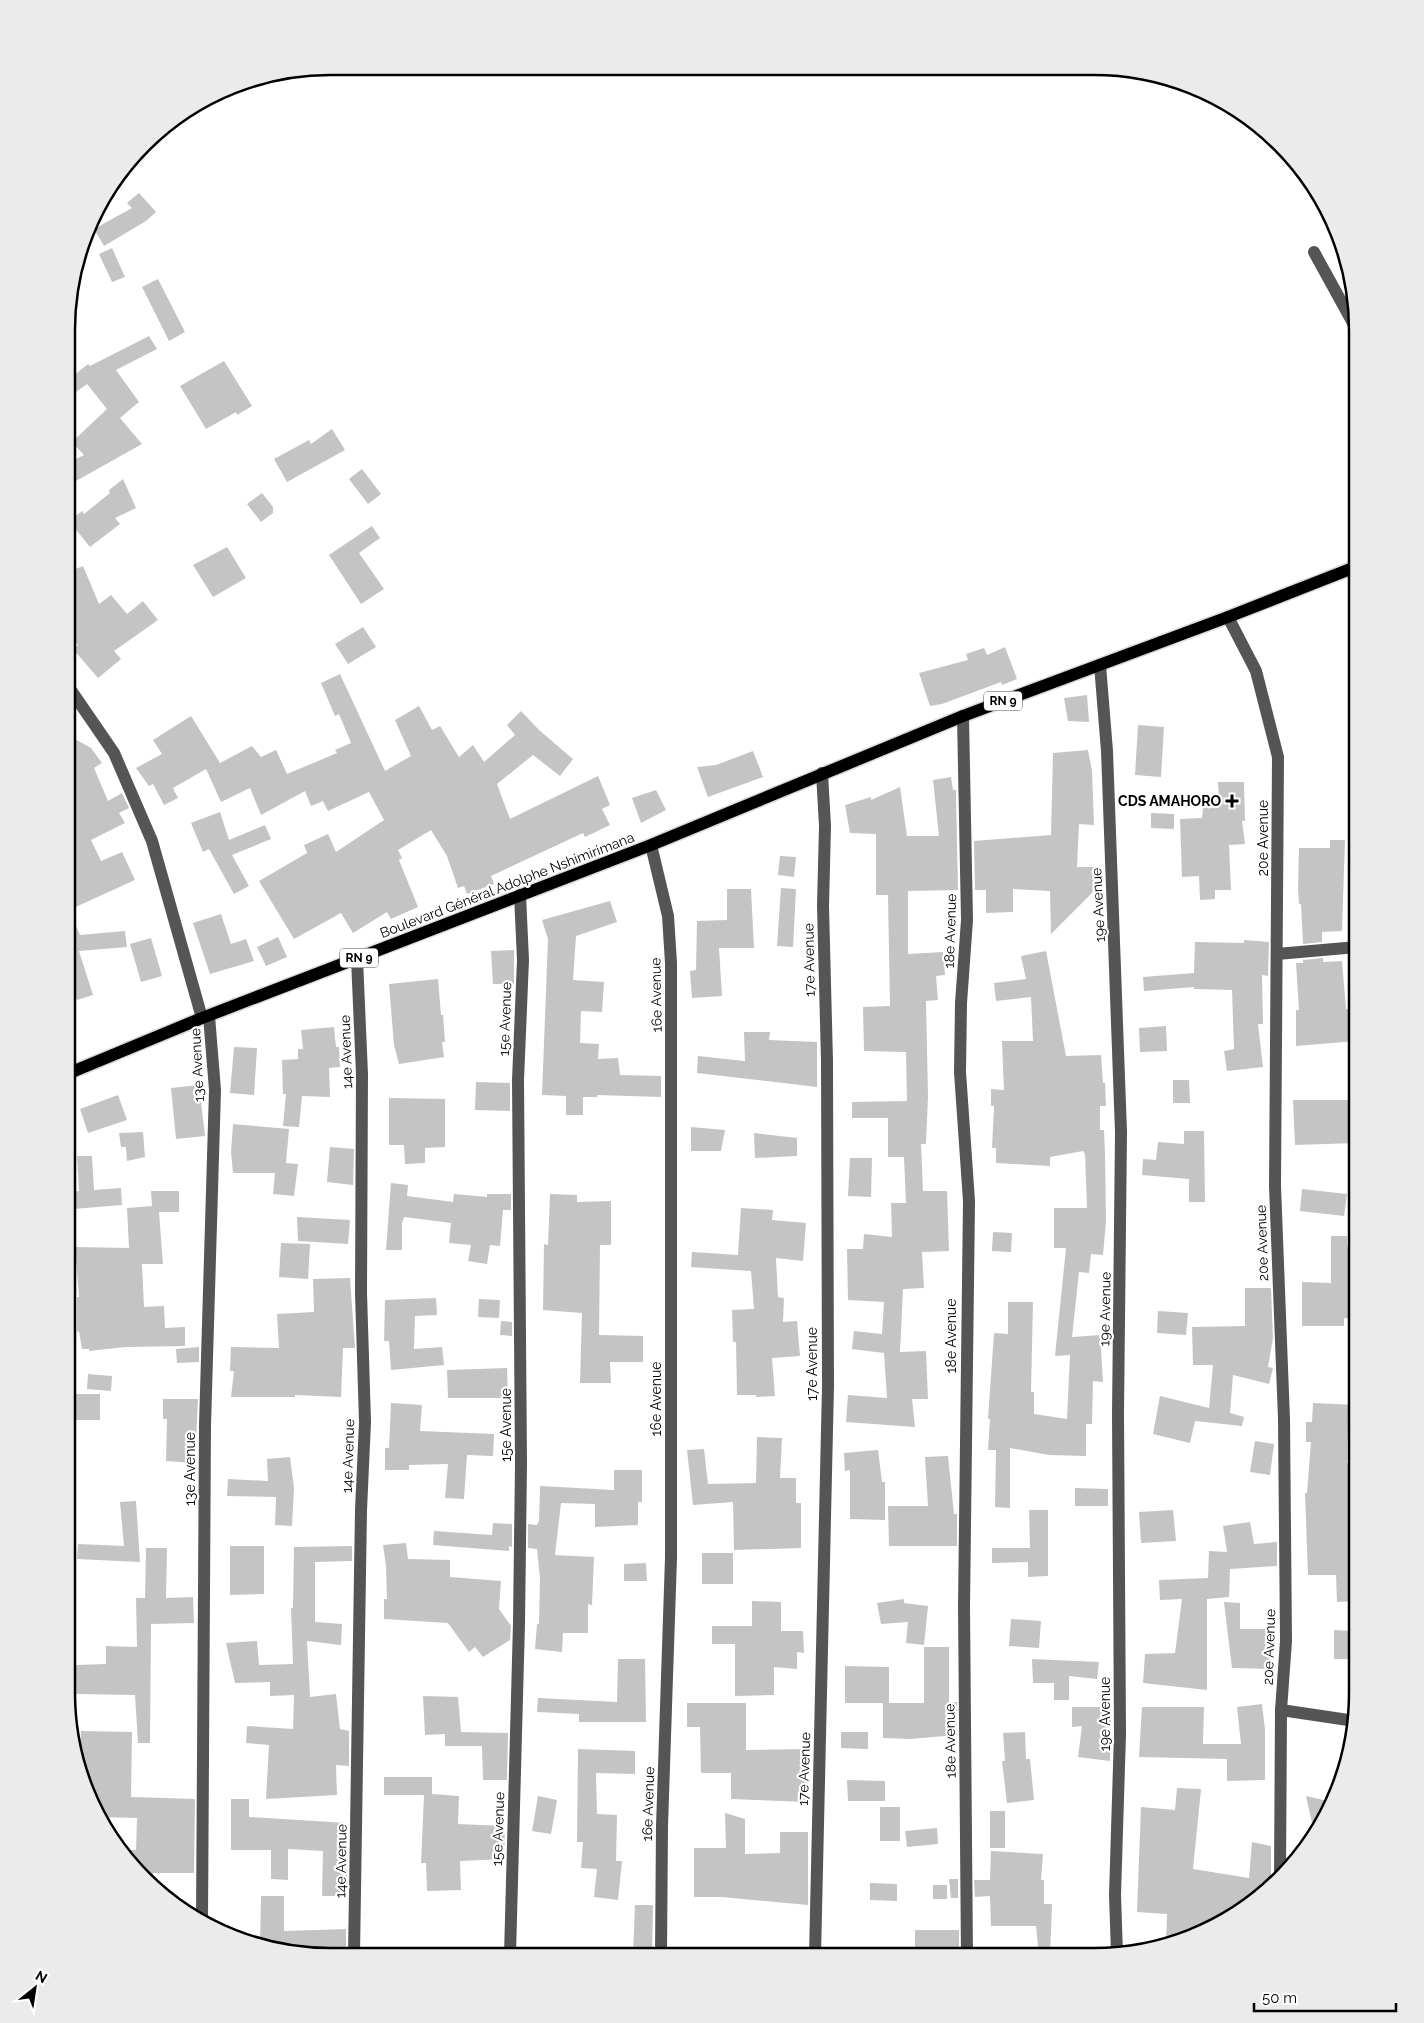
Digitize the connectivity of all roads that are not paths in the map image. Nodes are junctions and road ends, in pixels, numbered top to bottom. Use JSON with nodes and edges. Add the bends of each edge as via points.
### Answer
{"nodes":[{"id":1,"x":1314,"y":252,"type":"dead end"},
{"id":2,"x":1348,"y":314,"type":"edge"},
{"id":3,"x":1349,"y":570,"type":"edge"},
{"id":4,"x":1228,"y":617,"type":"junction"},
{"id":5,"x":1100,"y":665,"type":"junction"},
{"id":6,"x":75,"y":696,"type":"edge"},
{"id":7,"x":962,"y":716,"type":"junction"},
{"id":8,"x":822,"y":773,"type":"junction"},
{"id":9,"x":651,"y":845,"type":"junction"},
{"id":10,"x":520,"y":895,"type":"junction"},
{"id":11,"x":1349,"y":948,"type":"edge"},
{"id":12,"x":1277,"y":954,"type":"junction"},
{"id":13,"x":357,"y":959,"type":"junction"},
{"id":14,"x":206,"y":1017,"type":"junction"},
{"id":15,"x":75,"y":1071,"type":"edge"},
{"id":16,"x":1281,"y":1710,"type":"junction"},
{"id":17,"x":1347,"y":1720,"type":"edge"},
{"id":18,"x":1280,"y":1867,"type":"edge"},
{"id":19,"x":202,"y":1914,"type":"edge"},
{"id":20,"x":1117,"y":1947,"type":"edge"},
{"id":21,"x":354,"y":1948,"type":"edge"},
{"id":22,"x":510,"y":1948,"type":"edge"},
{"id":23,"x":661,"y":1948,"type":"edge"},
{"id":24,"x":815,"y":1948,"type":"edge"},
{"id":25,"x":967,"y":1948,"type":"edge"}],
"edges":[{"from":1,"to":2,"type":"street"},
{"from":3,"to":4,"type":"main road","number":"RN 9"},
{"from":4,"to":5,"type":"main road","number":"RN 9"},
{"from":4,"to":12,"type":"street","name":"20e Avenue","via":[[1256,671],[1278,757]]},
{"from":5,"to":7,"type":"main road","number":"RN 9"},
{"from":5,"to":20,"type":"street","name":"19e Avenue","via":[[1107,751],[1121,1132]]},
{"from":6,"to":14,"type":"street","name":"13e Avenue","via":[[114,753],[152,841]]},
{"from":7,"to":8,"type":"main road","number":"RN 9"},
{"from":7,"to":25,"type":"street","name":"18e Avenue","via":[[967,920],[960,1072],[969,1201],[964,1606]]},
{"from":8,"to":9,"type":"main road","number":"RN 9"},
{"from":8,"to":24,"type":"street","name":"17e Avenue","via":[[828,1386]]},
{"from":9,"to":10,"type":"main road","name":"Boulevard Général Adolphe Nshimirimana","number":"RN 9"},
{"from":9,"to":23,"type":"street","name":"16e Avenue","via":[[668,916],[671,973],[671,1558]]},
{"from":10,"to":13,"type":"main road","name":"Boulevard Général Adolphe Nshimirimana","number":"RN 9"},
{"from":10,"to":22,"type":"street","name":"15e Avenue","via":[[523,960],[518,1080],[521,1484]]},
{"from":11,"to":12,"type":"street"},
{"from":12,"to":16,"type":"street","name":"20e Avenue","via":[[1275,1186],[1284,1419],[1286,1641]]},
{"from":13,"to":14,"type":"main road","name":"Boulevard Général Adolphe Nshimirimana","number":"RN 9"},
{"from":13,"to":21,"type":"street","name":"14e Avenue","via":[[362,1074],[361,1294],[365,1422]]},
{"from":14,"to":15,"type":"main road","name":"Boulevard Général Adolphe Nshimirimana","number":"RN 9"},
{"from":14,"to":19,"type":"street","name":"13e Avenue","via":[[215,1090],[206,1416]]},
{"from":16,"to":17,"type":"street"},
{"from":16,"to":18,"type":"street","name":"20e Avenue"}]}
